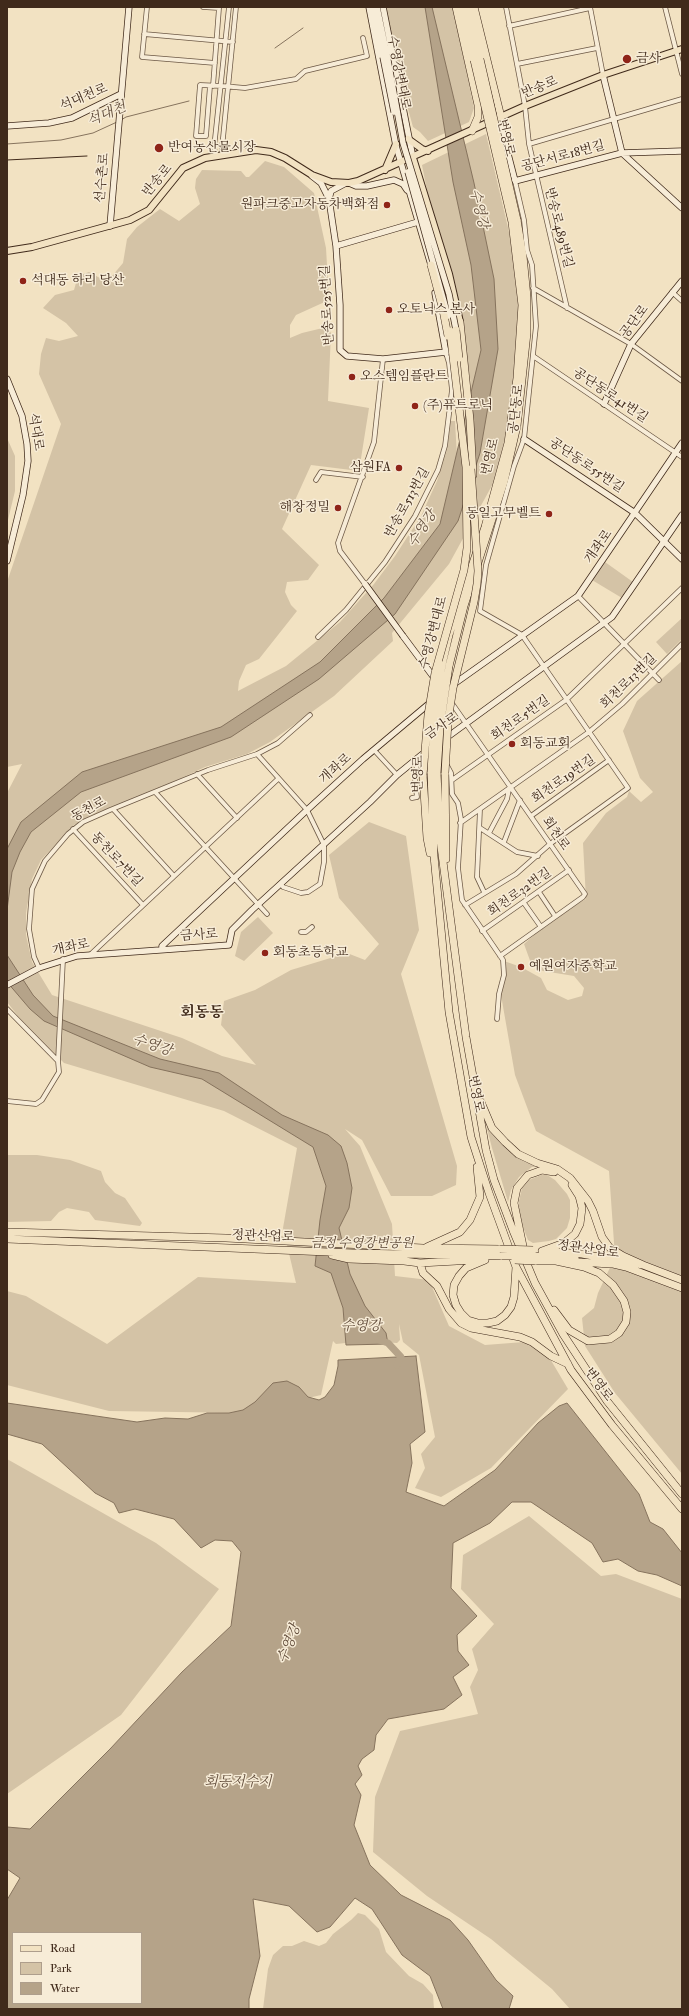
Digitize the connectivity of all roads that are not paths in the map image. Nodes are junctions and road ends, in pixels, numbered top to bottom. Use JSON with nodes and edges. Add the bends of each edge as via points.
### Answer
{"nodes":[{"id":1,"x":128,"y":7,"type":"edge"},
{"id":2,"x":147,"y":7,"type":"edge"},
{"id":3,"x":203,"y":7,"type":"edge"},
{"id":4,"x":229,"y":7,"type":"edge"},
{"id":5,"x":236,"y":7,"type":"edge"},
{"id":6,"x":369,"y":7,"type":"edge"},
{"id":7,"x":373,"y":7,"type":"edge"},
{"id":8,"x":378,"y":7,"type":"edge"},
{"id":9,"x":383,"y":7,"type":"edge"},
{"id":10,"x":456,"y":7,"type":"edge"},
{"id":11,"x":461,"y":7,"type":"edge"},
{"id":12,"x":468,"y":7,"type":"edge"},
{"id":13,"x":474,"y":7,"type":"edge"},
{"id":14,"x":506,"y":7,"type":"edge"},
{"id":15,"x":665,"y":7,"type":"edge"},
{"id":16,"x":590,"y":8,"type":"edge"},
{"id":17,"x":509,"y":26,"type":"junction"},
{"id":18,"x":144,"y":34,"type":"junction"},
{"id":19,"x":363,"y":38,"type":"dead end"},
{"id":20,"x":217,"y":41,"type":"junction"},
{"id":21,"x":226,"y":41,"type":"junction"},
{"id":22,"x":233,"y":42,"type":"junction"},
{"id":23,"x":597,"y":48,"type":"junction"},
{"id":24,"x":679,"y":50,"type":"edge"},
{"id":25,"x":385,"y":56,"type":"junction"},
{"id":26,"x":477,"y":60,"type":"junction"},
{"id":27,"x":215,"y":63,"type":"junction"},
{"id":28,"x":517,"y":64,"type":"junction"},
{"id":29,"x":682,"y":74,"type":"edge"},
{"id":30,"x":603,"y":75,"type":"junction"},
{"id":31,"x":211,"y":86,"type":"junction"},
{"id":32,"x":222,"y":86,"type":"junction"},
{"id":33,"x":229,"y":87,"type":"junction"},
{"id":34,"x":121,"y":94,"type":"junction"},
{"id":35,"x":682,"y":99,"type":"edge"},
{"id":36,"x":525,"y":106,"type":"junction"},
{"id":37,"x":498,"y":119,"type":"junction"},
{"id":38,"x":614,"y":119,"type":"junction"},
{"id":39,"x":7,"y":126,"type":"edge"},
{"id":40,"x":472,"y":131,"type":"junction"},
{"id":41,"x":408,"y":139,"type":"junction"},
{"id":42,"x":398,"y":144,"type":"junction"},
{"id":43,"x":529,"y":144,"type":"junction"},
{"id":44,"x":428,"y":151,"type":"junction"},
{"id":45,"x":682,"y":151,"type":"edge"},
{"id":46,"x":622,"y":153,"type":"junction"},
{"id":47,"x":223,"y":155,"type":"junction"},
{"id":48,"x":216,"y":156,"type":"junction"},
{"id":49,"x":413,"y":158,"type":"junction"},
{"id":50,"x":402,"y":163,"type":"junction"},
{"id":51,"x":385,"y":170,"type":"junction"},
{"id":52,"x":308,"y":173,"type":"junction"},
{"id":53,"x":535,"y":176,"type":"junction"},
{"id":54,"x":515,"y":181,"type":"junction"},
{"id":55,"x":348,"y":183,"type":"junction"},
{"id":56,"x":411,"y":198,"type":"junction"},
{"id":57,"x":329,"y":199,"type":"junction"},
{"id":58,"x":682,"y":208,"type":"edge"},
{"id":59,"x":418,"y":223,"type":"junction"},
{"id":60,"x":110,"y":226,"type":"junction"},
{"id":61,"x":336,"y":246,"type":"junction"},
{"id":62,"x":7,"y":251,"type":"edge"},
{"id":63,"x":431,"y":265,"type":"joint"},
{"id":64,"x":449,"y":274,"type":"junction"},
{"id":65,"x":682,"y":281,"type":"edge"},
{"id":66,"x":533,"y":288,"type":"junction"},
{"id":67,"x":672,"y":292,"type":"junction"},
{"id":68,"x":682,"y":301,"type":"edge"},
{"id":69,"x":567,"y":308,"type":"junction"},
{"id":70,"x":460,"y":322,"type":"joint"},
{"id":71,"x":453,"y":330,"type":"junction"},
{"id":72,"x":631,"y":344,"type":"junction"},
{"id":73,"x":446,"y":353,"type":"junction"},
{"id":74,"x":533,"y":356,"type":"junction"},
{"id":75,"x":383,"y":359,"type":"junction"},
{"id":76,"x":7,"y":379,"type":"edge"},
{"id":77,"x":682,"y":381,"type":"edge"},
{"id":78,"x":604,"y":404,"type":"junction"},
{"id":79,"x":524,"y":439,"type":"junction"},
{"id":80,"x":682,"y":443,"type":"edge"},
{"id":81,"x":676,"y":452,"type":"junction"},
{"id":82,"x":682,"y":457,"type":"edge"},
{"id":83,"x":363,"y":477,"type":"junction"},
{"id":84,"x":316,"y":480,"type":"dead end"},
{"id":85,"x":470,"y":496,"type":"junction"},
{"id":86,"x":635,"y":513,"type":"junction"},
{"id":87,"x":682,"y":515,"type":"edge"},
{"id":88,"x":664,"y":540,"type":"junction"},
{"id":89,"x":682,"y":559,"type":"edge"},
{"id":90,"x":7,"y":561,"type":"edge"},
{"id":91,"x":365,"y":584,"type":"joint"},
{"id":92,"x":682,"y":588,"type":"edge"},
{"id":93,"x":578,"y":596,"type":"junction"},
{"id":94,"x":604,"y":624,"type":"junction"},
{"id":95,"x":522,"y":635,"type":"junction"},
{"id":96,"x":318,"y":637,"type":"dead end"},
{"id":97,"x":682,"y":644,"type":"edge"},
{"id":98,"x":624,"y":645,"type":"junction"},
{"id":99,"x":543,"y":667,"type":"junction"},
{"id":100,"x":652,"y":673,"type":"junction"},
{"id":101,"x":659,"y":680,"type":"dead end"},
{"id":102,"x":436,"y":681,"type":"junction"},
{"id":103,"x":458,"y":681,"type":"junction"},
{"id":104,"x":443,"y":692,"type":"junction"},
{"id":105,"x":566,"y":700,"type":"junction"},
{"id":106,"x":310,"y":715,"type":"dead end"},
{"id":107,"x":467,"y":723,"type":"junction"},
{"id":108,"x":589,"y":732,"type":"junction"},
{"id":109,"x":442,"y":740,"type":"junction"},
{"id":110,"x":374,"y":750,"type":"junction"},
{"id":111,"x":257,"y":754,"type":"junction"},
{"id":112,"x":488,"y":754,"type":"junction"},
{"id":113,"x":421,"y":755,"type":"junction"},
{"id":114,"x":442,"y":756,"type":"junction"},
{"id":115,"x":609,"y":760,"type":"junction"},
{"id":116,"x":441,"y":773,"type":"junction"},
{"id":117,"x":197,"y":774,"type":"junction"},
{"id":118,"x":396,"y":775,"type":"junction"},
{"id":119,"x":278,"y":779,"type":"junction"},
{"id":120,"x":452,"y":780,"type":"junction"},
{"id":121,"x":511,"y":788,"type":"junction"},
{"id":122,"x":155,"y":792,"type":"junction"},
{"id":123,"x":412,"y":798,"type":"dead end"},
{"id":124,"x":520,"y":800,"type":"junction"},
{"id":125,"x":113,"y":809,"type":"junction"},
{"id":126,"x":480,"y":809,"type":"junction"},
{"id":127,"x":307,"y":810,"type":"junction"},
{"id":128,"x":531,"y":816,"type":"junction"},
{"id":129,"x":237,"y":818,"type":"junction"},
{"id":130,"x":460,"y":823,"type":"junction"},
{"id":131,"x":480,"y":828,"type":"junction"},
{"id":132,"x":73,"y":829,"type":"junction"},
{"id":133,"x":489,"y":834,"type":"junction"},
{"id":134,"x":504,"y":842,"type":"junction"},
{"id":135,"x":550,"y":844,"type":"junction"},
{"id":136,"x":324,"y":845,"type":"junction"},
{"id":137,"x":205,"y":848,"type":"junction"},
{"id":138,"x":538,"y":856,"type":"junction"},
{"id":139,"x":569,"y":870,"type":"junction"},
{"id":140,"x":174,"y":876,"type":"junction"},
{"id":141,"x":234,"y":878,"type":"junction"},
{"id":142,"x":281,"y":884,"type":"junction"},
{"id":143,"x":437,"y":890,"type":"junction"},
{"id":144,"x":484,"y":892,"type":"junction"},
{"id":145,"x":539,"y":892,"type":"junction"},
{"id":146,"x":524,"y":903,"type":"junction"},
{"id":147,"x":143,"y":905,"type":"junction"},
{"id":148,"x":258,"y":905,"type":"junction"},
{"id":149,"x":465,"y":905,"type":"junction"},
{"id":150,"x":267,"y":914,"type":"dead end"},
{"id":151,"x":555,"y":916,"type":"junction"},
{"id":152,"x":312,"y":927,"type":"dead end"},
{"id":153,"x":541,"y":927,"type":"junction"},
{"id":154,"x":482,"y":931,"type":"junction"},
{"id":155,"x":301,"y":932,"type":"dead end"},
{"id":156,"x":162,"y":949,"type":"junction"},
{"id":157,"x":91,"y":954,"type":"junction"},
{"id":158,"x":500,"y":956,"type":"junction"},
{"id":159,"x":64,"y":959,"type":"junction"},
{"id":160,"x":38,"y":968,"type":"junction"},
{"id":161,"x":7,"y":985,"type":"edge"},
{"id":162,"x":7,"y":1009,"type":"edge"},
{"id":163,"x":497,"y":1019,"type":"dead end"},
{"id":164,"x":58,"y":1061,"type":"junction"},
{"id":165,"x":475,"y":1089,"type":"junction"},
{"id":166,"x":7,"y":1101,"type":"edge"},
{"id":167,"x":471,"y":1137,"type":"junction"},
{"id":168,"x":7,"y":1232,"type":"edge"},
{"id":169,"x":7,"y":1239,"type":"edge"},
{"id":170,"x":308,"y":1250,"type":"junction"},
{"id":171,"x":423,"y":1251,"type":"junction"},
{"id":172,"x":542,"y":1251,"type":"junction"},
{"id":173,"x":502,"y":1255,"type":"junction"},
{"id":174,"x":534,"y":1256,"type":"junction"},
{"id":175,"x":485,"y":1260,"type":"junction"},
{"id":176,"x":556,"y":1261,"type":"junction"},
{"id":177,"x":527,"y":1262,"type":"junction"},
{"id":178,"x":420,"y":1263,"type":"junction"},
{"id":179,"x":610,"y":1264,"type":"junction"},
{"id":180,"x":643,"y":1265,"type":"junction"},
{"id":181,"x":516,"y":1267,"type":"junction"},
{"id":182,"x":682,"y":1280,"type":"edge"},
{"id":183,"x":682,"y":1288,"type":"edge"},
{"id":184,"x":541,"y":1294,"type":"junction"},
{"id":185,"x":568,"y":1364,"type":"junction"},
{"id":186,"x":682,"y":1494,"type":"edge"},
{"id":187,"x":674,"y":1499,"type":"junction"},
{"id":188,"x":682,"y":1509,"type":"edge"},
{"id":189,"x":682,"y":1513,"type":"edge"}],
"edges":[{"from":1,"to":34,"type":"main road"},
{"from":2,"to":18,"type":"street"},
{"from":3,"to":20,"type":"street","via":[[219,8]]},
{"from":4,"to":21,"type":"street"},
{"from":5,"to":22,"type":"street"},
{"from":6,"to":42,"type":"main road"},
{"from":7,"to":25,"type":"main road","name":"수영강변대로"},
{"from":8,"to":25,"type":"main road","name":"수영강변대로"},
{"from":9,"to":41,"type":"main road"},
{"from":10,"to":40,"type":"highway","via":[[478,105],[478,117]]},
{"from":11,"to":26,"type":"highway","name":"번영로"},
{"from":12,"to":26,"type":"highway","name":"번영로"},
{"from":13,"to":37,"type":"highway"},
{"from":14,"to":17,"type":"street","name":"반송로489번길"},
{"from":15,"to":24,"type":"street"},
{"from":16,"to":17,"type":"street"},
{"from":16,"to":23,"type":"street"},
{"from":17,"to":28,"type":"street","name":"반송로489번길"},
{"from":18,"to":20,"type":"street"},
{"from":18,"to":27,"type":"street","via":[[142,57]]},
{"from":19,"to":33,"type":"street","via":[[367,56],[304,71],[296,79],[279,83],[245,88]]},
{"from":20,"to":21,"type":"street"},
{"from":20,"to":27,"type":"street"},
{"from":21,"to":22,"type":"street"},
{"from":21,"to":32,"type":"street"},
{"from":22,"to":33,"type":"street"},
{"from":23,"to":28,"type":"street"},
{"from":23,"to":30,"type":"street"},
{"from":24,"to":29,"type":"street"},
{"from":24,"to":30,"type":"main road","name":"반송로"},
{"from":25,"to":42,"type":"main road","name":"수영강변대로","bridge":true},
{"from":25,"to":71,"type":"main road","bridge":true,"via":[[403,143],[449,294]]},
{"from":26,"to":116,"type":"highway","name":"번영로","bridge":true,"via":[[514,221],[522,305],[517,378],[508,443],[485,527],[449,635],[446,666],[434,722]]},
{"from":27,"to":31,"type":"street"},
{"from":28,"to":36,"type":"street","name":"반송로489번길"},
{"from":30,"to":36,"type":"main road","name":"반송로"},
{"from":30,"to":38,"type":"main road"},
{"from":31,"to":31,"type":"street","via":[[206,136],[196,136],[200,85]]},
{"from":31,"to":32,"type":"street"},
{"from":32,"to":33,"type":"street"},
{"from":32,"to":48,"type":"street","via":[[214,148]]},
{"from":33,"to":47,"type":"street"},
{"from":34,"to":39,"type":"main road","name":"석대천로","via":[[72,118],[49,123]]},
{"from":34,"to":60,"type":"main road","name":"선수촌로"},
{"from":35,"to":38,"type":"street"},
{"from":36,"to":37,"type":"main road","name":"반송로"},
{"from":36,"to":43,"type":"street","name":"반송로489번길"},
{"from":37,"to":40,"type":"main road","name":"반송로"},
{"from":37,"to":54,"type":"main road","name":"공단서로18번길"},
{"from":38,"to":43,"type":"street"},
{"from":38,"to":46,"type":"main road"},
{"from":40,"to":44,"type":"main road","name":"반송로"},
{"from":41,"to":44,"type":"main road"},
{"from":41,"to":49,"type":"main road"},
{"from":42,"to":50,"type":"main road"},
{"from":42,"to":51,"type":"main road"},
{"from":42,"to":71,"type":"main road","bridge":true},
{"from":43,"to":53,"type":"street","name":"반송로489번길"},
{"from":44,"to":49,"type":"main road","name":"반송로"},
{"from":45,"to":46,"type":"main road","name":"공단서로18번길"},
{"from":46,"to":53,"type":"main road","name":"공단서로18번길"},
{"from":46,"to":58,"type":"main road"},
{"from":47,"to":48,"type":"main road","name":"반송로"},
{"from":47,"to":52,"type":"main road","name":"반송로","via":[[256,150],[271,152]]},
{"from":48,"to":60,"type":"main road","name":"반송로","via":[[183,168],[149,210],[130,220]]},
{"from":49,"to":50,"type":"main road","name":"반송로"},
{"from":49,"to":64,"type":"main road"},
{"from":50,"to":51,"type":"main road","name":"반송로"},
{"from":50,"to":56,"type":"main road"},
{"from":51,"to":55,"type":"main road","name":"반송로"},
{"from":52,"to":55,"type":"main road","name":"반송로","via":[[331,182]]},
{"from":52,"to":57,"type":"main road","via":[[321,183]]},
{"from":53,"to":54,"type":"main road","name":"공단서로18번길"},
{"from":53,"to":69,"type":"street","name":"반송로489번길"},
{"from":54,"to":66,"type":"street","name":"공단동로","via":[[532,265]]},
{"from":55,"to":56,"type":"main road","via":[[367,186],[398,180]]},
{"from":55,"to":57,"type":"main road","via":[[331,191]]},
{"from":56,"to":59,"type":"main road"},
{"from":57,"to":61,"type":"main road","name":"반송로525번길"},
{"from":59,"to":61,"type":"main road"},
{"from":59,"to":63,"type":"main road"},
{"from":59,"to":73,"type":"main road","via":[[440,312]]},
{"from":60,"to":62,"type":"main road","name":"반송로","via":[[32,247]]},
{"from":61,"to":75,"type":"main road","name":"반송로525번길","via":[[340,350],[347,356]]},
{"from":63,"to":85,"type":"highway","bridge":true,"via":[[448,338]]},
{"from":64,"to":70,"type":"main road"},
{"from":64,"to":73,"type":"main road","via":[[459,344],[455,352]]},
{"from":65,"to":67,"type":"main road","name":"공단로"},
{"from":66,"to":69,"type":"street"},
{"from":66,"to":74,"type":"street","name":"공단동로","via":[[536,326]]},
{"from":67,"to":68,"type":"street"},
{"from":67,"to":72,"type":"main road","name":"공단로"},
{"from":69,"to":72,"type":"street"},
{"from":70,"to":85,"type":"highway","bridge":true,"via":[[470,420]]},
{"from":71,"to":85,"type":"highway","bridge":true},
{"from":72,"to":77,"type":"street"},
{"from":72,"to":78,"type":"main road","name":"공단로"},
{"from":73,"to":75,"type":"main road","name":"반송로525번길"},
{"from":73,"to":96,"type":"street","name":"반송로513번길","via":[[452,390],[445,446],[438,470],[415,516],[385,562],[346,610]]},
{"from":74,"to":78,"type":"street","name":"공단동로41번길"},
{"from":74,"to":79,"type":"street","name":"공단동로"},
{"from":75,"to":83,"type":"street","via":[[374,442]]},
{"from":76,"to":90,"type":"main road","name":"석대로","via":[[22,416],[28,461],[23,495]]},
{"from":78,"to":81,"type":"street","name":"공단동로41번길"},
{"from":79,"to":86,"type":"main road","name":"공단동로55번길"},
{"from":79,"to":95,"type":"street","name":"공단동로","via":[[486,565],[480,611]]},
{"from":80,"to":81,"type":"main road","name":"개좌로"},
{"from":81,"to":82,"type":"street"},
{"from":81,"to":86,"type":"main road","name":"개좌로"},
{"from":83,"to":84,"type":"street","via":[[321,472]]},
{"from":83,"to":91,"type":"street","via":[[338,544],[340,551]]},
{"from":85,"to":116,"type":"highway","bridge":true,"via":[[477,584],[452,688]]},
{"from":85,"to":143,"type":"highway","name":"수영강변대로","bridge":true,"via":[[464,570],[435,673],[428,715],[423,775],[427,838]]},
{"from":86,"to":88,"type":"main road","name":"공단동로55번길"},
{"from":86,"to":93,"type":"main road","name":"개좌로"},
{"from":87,"to":88,"type":"main road","name":"금사로"},
{"from":88,"to":89,"type":"main road","name":"공단동로55번길"},
{"from":88,"to":94,"type":"main road","name":"금사로","via":[[612,617]]},
{"from":91,"to":102,"type":"main road","bridge":true},
{"from":92,"to":98,"type":"street","name":"회천로5번길"},
{"from":93,"to":94,"type":"street"},
{"from":93,"to":95,"type":"main road","name":"개좌로"},
{"from":94,"to":98,"type":"street"},
{"from":94,"to":99,"type":"main road","name":"금사로"},
{"from":95,"to":99,"type":"street"},
{"from":95,"to":103,"type":"main road","name":"개좌로"},
{"from":97,"to":100,"type":"street","name":"회천로13번길"},
{"from":98,"to":100,"type":"street"},
{"from":98,"to":105,"type":"street","name":"회천로5번길"},
{"from":99,"to":105,"type":"street"},
{"from":99,"to":107,"type":"main road","name":"금사로"},
{"from":100,"to":101,"type":"street"},
{"from":100,"to":108,"type":"street","name":"회천로13번길","via":[[622,704]]},
{"from":102,"to":103,"type":"main road"},
{"from":102,"to":104,"type":"main road"},
{"from":103,"to":104,"type":"main road","name":"개좌로"},
{"from":104,"to":107,"type":"street","name":"회천로"},
{"from":104,"to":110,"type":"main road","name":"개좌로"},
{"from":105,"to":108,"type":"street","name":"회천로5번길"},
{"from":105,"to":112,"type":"street","name":"회천로5번길"},
{"from":106,"to":111,"type":"street","name":"동천로","via":[[278,743]]},
{"from":107,"to":109,"type":"main road","name":"금사로"},
{"from":107,"to":112,"type":"street","name":"회천로"},
{"from":108,"to":115,"type":"street"},
{"from":108,"to":121,"type":"street","name":"회천로13번길"},
{"from":109,"to":113,"type":"main road","name":"금사로"},
{"from":109,"to":114,"type":"street"},
{"from":110,"to":118,"type":"street"},
{"from":110,"to":127,"type":"main road","name":"개좌로"},
{"from":111,"to":117,"type":"street","name":"동천로"},
{"from":111,"to":119,"type":"street"},
{"from":112,"to":120,"type":"street"},
{"from":112,"to":121,"type":"street","name":"회천로"},
{"from":113,"to":114,"type":"street"},
{"from":113,"to":118,"type":"main road","name":"금사로"},
{"from":113,"to":123,"type":"street","via":[[417,764],[417,797]]},
{"from":114,"to":116,"type":"street"},
{"from":115,"to":128,"type":"street","name":"회천로19번길"},
{"from":115,"to":135,"type":"street","via":[[628,788]]},
{"from":116,"to":120,"type":"street"},
{"from":116,"to":143,"type":"highway","name":"번영로","via":[[431,805]]},
{"from":116,"to":165,"type":"highway","name":"번영로","via":[[446,889]]},
{"from":117,"to":122,"type":"street","name":"동천로"},
{"from":117,"to":129,"type":"street"},
{"from":118,"to":136,"type":"main road","name":"금사로"},
{"from":119,"to":127,"type":"street"},
{"from":119,"to":129,"type":"street","name":"동천로7번길"},
{"from":120,"to":130,"type":"street","via":[[452,794],[460,810]]},
{"from":121,"to":124,"type":"street","name":"회천로"},
{"from":121,"to":126,"type":"street","name":"회천로13번길"},
{"from":121,"to":133,"type":"street"},
{"from":122,"to":125,"type":"street","name":"동천로"},
{"from":122,"to":137,"type":"street"},
{"from":124,"to":128,"type":"street","name":"회천로"},
{"from":124,"to":134,"type":"street"},
{"from":125,"to":132,"type":"street","name":"동천로","via":[[90,818]]},
{"from":125,"to":140,"type":"street"},
{"from":126,"to":130,"type":"street","name":"회천로13번길"},
{"from":126,"to":131,"type":"street"},
{"from":127,"to":136,"type":"street"},
{"from":127,"to":141,"type":"main road","name":"개좌로"},
{"from":128,"to":135,"type":"street","name":"회천로"},
{"from":129,"to":137,"type":"street","name":"동천로7번길"},
{"from":130,"to":149,"type":"street","via":[[458,868]]},
{"from":131,"to":133,"type":"street"},
{"from":131,"to":144,"type":"street","via":[[477,877]]},
{"from":132,"to":147,"type":"street","name":"동천로7번길"},
{"from":132,"to":160,"type":"street","name":"동천로","via":[[45,861],[32,889],[29,929]]},
{"from":133,"to":134,"type":"street"},
{"from":134,"to":138,"type":"street","via":[[517,852]]},
{"from":135,"to":138,"type":"street"},
{"from":135,"to":139,"type":"street","name":"회천로"},
{"from":136,"to":142,"type":"main road","name":"금사로"},
{"from":136,"to":142,"type":"street","via":[[320,884],[308,892],[301,893],[291,891]]},
{"from":137,"to":140,"type":"street","name":"동천로7번길"},
{"from":137,"to":141,"type":"street"},
{"from":138,"to":144,"type":"street","via":[[516,874]]},
{"from":139,"to":145,"type":"street","name":"회천로32번길"},
{"from":139,"to":151,"type":"street","name":"회천로","via":[[585,894]]},
{"from":140,"to":147,"type":"street","name":"동천로7번길"},
{"from":141,"to":148,"type":"street"},
{"from":141,"to":156,"type":"main road","name":"개좌로","via":[[162,946]]},
{"from":142,"to":148,"type":"main road","name":"금사로"},
{"from":143,"to":167,"type":"highway","name":"번영로","via":[[449,1012]]},
{"from":144,"to":149,"type":"street"},
{"from":145,"to":146,"type":"street","name":"회천로32번길"},
{"from":145,"to":151,"type":"street"},
{"from":146,"to":153,"type":"street"},
{"from":146,"to":154,"type":"street","name":"회천로32번길"},
{"from":147,"to":157,"type":"street","name":"동천로7번길"},
{"from":148,"to":150,"type":"street"},
{"from":148,"to":156,"type":"main road","name":"금사로","via":[[232,930],[229,944]]},
{"from":149,"to":154,"type":"street"},
{"from":151,"to":153,"type":"street","name":"회천로"},
{"from":152,"to":155,"type":"street","via":[[306,932]]},
{"from":153,"to":158,"type":"street","name":"회천로"},
{"from":154,"to":158,"type":"street"},
{"from":156,"to":157,"type":"main road","name":"개좌로"},
{"from":157,"to":159,"type":"main road","name":"개좌로"},
{"from":158,"to":163,"type":"street","via":[[503,960],[504,975]]},
{"from":159,"to":160,"type":"main road","name":"개좌로"},
{"from":159,"to":164,"type":"street"},
{"from":160,"to":161,"type":"main road","name":"개좌로"},
{"from":162,"to":164,"type":"street"},
{"from":164,"to":166,"type":"street","via":[[59,1072],[42,1100],[36,1104]]},
{"from":165,"to":177,"type":"highway","name":"번영로","via":[[494,1180]]},
{"from":165,"to":180,"type":"highway","via":[[492,1128],[505,1142],[518,1154],[557,1169],[570,1178],[594,1211],[602,1237],[610,1248]]},
{"from":167,"to":171,"type":"highway","via":[[480,1190],[478,1205],[460,1232]]},
{"from":167,"to":181,"type":"highway","name":"번영로"},
{"from":168,"to":171,"type":"highway","via":[[226,1238]]},
{"from":169,"to":170,"type":"highway","name":"정관산업로"},
{"from":170,"to":171,"type":"highway","name":"정관산업로"},
{"from":170,"to":178,"type":"highway","via":[[349,1259]]},
{"from":171,"to":173,"type":"highway"},
{"from":172,"to":174,"type":"highway","name":"정관산업로"},
{"from":172,"to":177,"type":"highway","via":[[564,1243],[575,1234],[580,1224],[582,1208],[579,1196],[567,1180],[558,1173],[542,1170],[528,1175],[515,1194],[516,1216]]},
{"from":172,"to":180,"type":"highway","name":"정관산업로","via":[[582,1254]]},
{"from":173,"to":174,"type":"highway","bridge":true},
{"from":173,"to":174,"type":"highway","bridge":true},
{"from":173,"to":175,"type":"highway"},
{"from":174,"to":176,"type":"highway"},
{"from":174,"to":179,"type":"highway","name":"정관산업로","via":[[583,1259]]},
{"from":175,"to":178,"type":"highway","via":[[460,1259]]},
{"from":175,"to":181,"type":"highway","via":[[466,1268],[454,1285],[453,1295],[461,1313],[468,1320],[478,1323],[488,1324],[506,1315],[514,1297]]},
{"from":176,"to":179,"type":"highway"},
{"from":176,"to":184,"type":"highway","via":[[599,1273],[613,1285],[624,1301],[626,1322],[619,1333],[610,1339],[588,1341],[569,1330]]},
{"from":177,"to":184,"type":"highway","name":"번영로"},
{"from":178,"to":185,"type":"highway","via":[[423,1272],[437,1286],[449,1309],[462,1323],[471,1328],[520,1337]]},
{"from":179,"to":183,"type":"highway","name":"정관산업로","via":[[626,1267]]},
{"from":180,"to":182,"type":"highway","name":"정관산업로"},
{"from":181,"to":185,"type":"highway","name":"번영로"},
{"from":184,"to":186,"type":"highway","name":"번영로","via":[[594,1382]]},
{"from":185,"to":187,"type":"highway","name":"번영로","via":[[612,1425]]},
{"from":187,"to":188,"type":"highway","name":"번영로"},
{"from":187,"to":189,"type":"highway","name":"번영로"}]}
